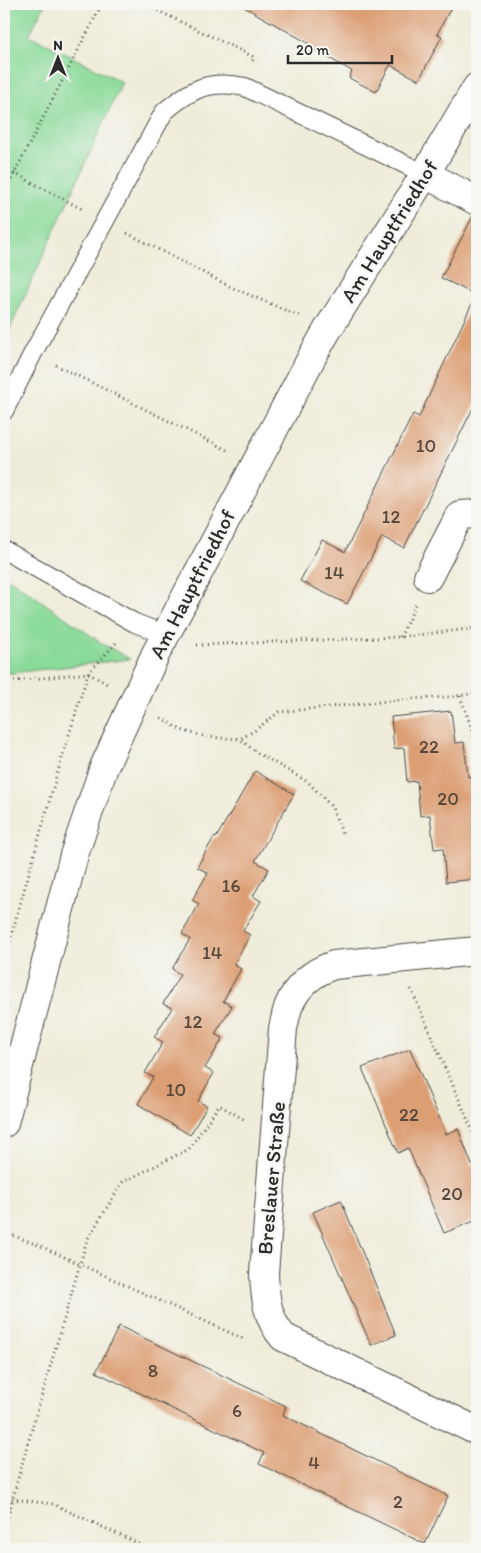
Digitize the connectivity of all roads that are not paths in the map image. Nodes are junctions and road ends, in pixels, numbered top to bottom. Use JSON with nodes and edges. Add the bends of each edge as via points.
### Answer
{"nodes":[{"id":1,"x":477,"y":87,"type":"edge"},
{"id":2,"x":425,"y":174,"type":"junction"},
{"id":3,"x":477,"y":201,"type":"edge"},
{"id":4,"x":4,"y":411,"type":"edge"},
{"id":5,"x":477,"y":514,"type":"edge"},
{"id":6,"x":4,"y":550,"type":"edge"},
{"id":7,"x":428,"y":577,"type":"dead end"},
{"id":8,"x":166,"y":635,"type":"junction"},
{"id":9,"x":477,"y":951,"type":"edge"},
{"id":10,"x":4,"y":1123,"type":"edge"},
{"id":11,"x":477,"y":1431,"type":"edge"}],
"edges":[{"from":1,"to":2,"type":"street","name":"Am Hauptfriedhof"},
{"from":2,"to":3,"type":"street"},
{"from":2,"to":4,"type":"lane","via":[[245,87],[228,83],[194,90],[164,112]]},
{"from":2,"to":8,"type":"street","name":"Am Hauptfriedhof","via":[[328,329]]},
{"from":5,"to":7,"type":"street","via":[[460,515]]},
{"from":6,"to":8,"type":"lane","via":[[135,624]]},
{"from":8,"to":10,"type":"street","name":"Am Hauptfriedhof","via":[[104,767],[74,855]]},
{"from":9,"to":11,"type":"street","name":"Breslauer Straße","via":[[334,965],[320,970],[298,990],[288,1006],[284,1028],[264,1273],[268,1310],[274,1326],[283,1337]]}]}
